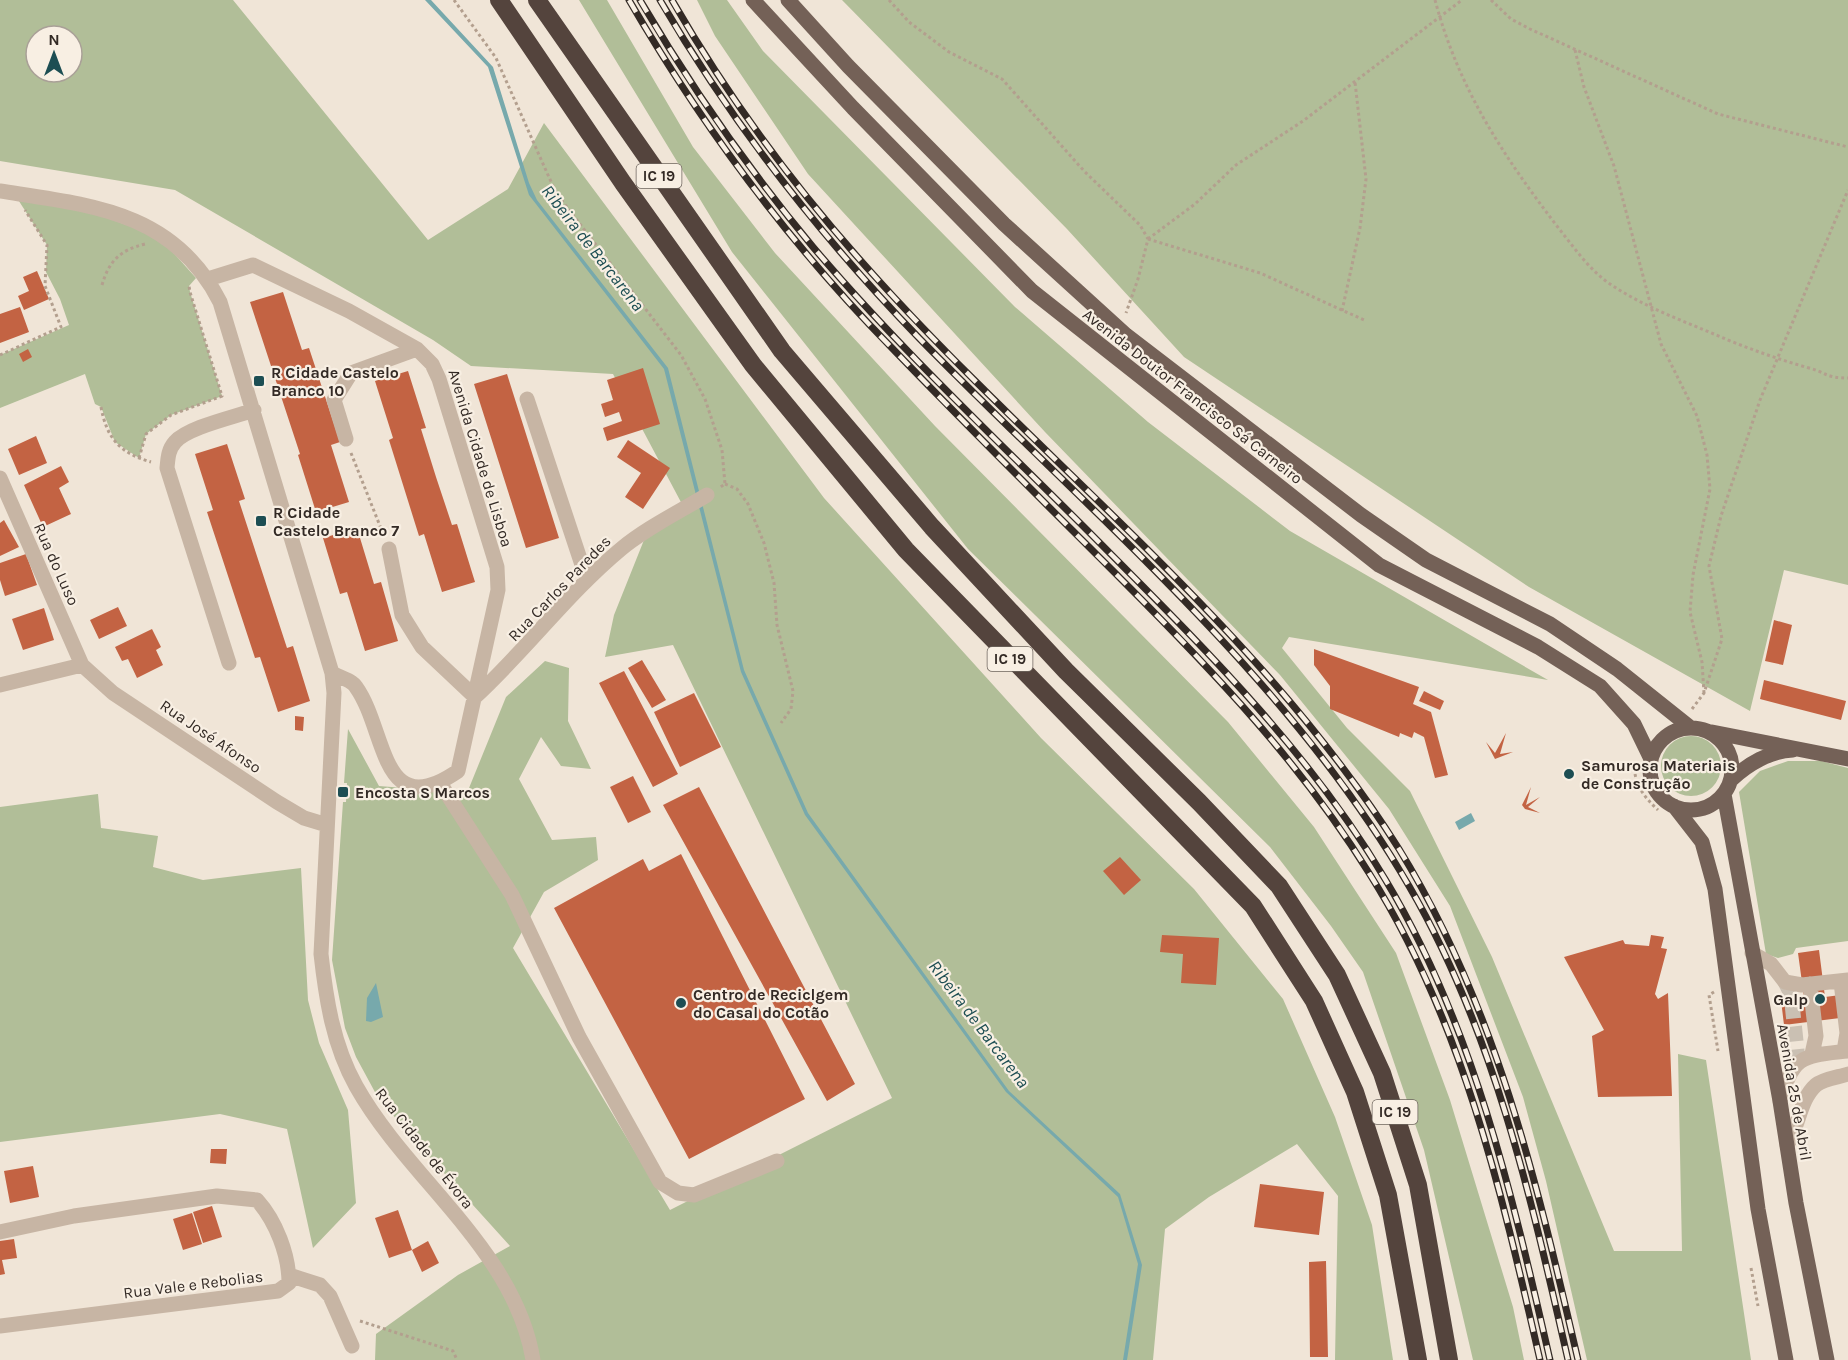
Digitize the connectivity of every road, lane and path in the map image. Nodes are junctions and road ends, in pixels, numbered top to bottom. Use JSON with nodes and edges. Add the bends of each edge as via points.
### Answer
{"nodes":[{"id":1,"x":454,"y":0,"type":"edge"},
{"id":2,"x":499,"y":0,"type":"edge"},
{"id":3,"x":537,"y":0,"type":"edge"},
{"id":4,"x":753,"y":0,"type":"edge"},
{"id":5,"x":788,"y":0,"type":"edge"},
{"id":6,"x":889,"y":0,"type":"edge"},
{"id":7,"x":1435,"y":0,"type":"edge"},
{"id":8,"x":1462,"y":0,"type":"edge"},
{"id":9,"x":1491,"y":0,"type":"edge"},
{"id":10,"x":1439,"y":17,"type":"junction"},
{"id":11,"x":1575,"y":50,"type":"junction"},
{"id":12,"x":1355,"y":82,"type":"junction"},
{"id":13,"x":1848,"y":147,"type":"edge"},
{"id":14,"x":1848,"y":190,"type":"edge"},
{"id":15,"x":0,"y":191,"type":"edge"},
{"id":16,"x":23,"y":207,"type":"dead end"},
{"id":17,"x":1148,"y":239,"type":"junction"},
{"id":18,"x":150,"y":243,"type":"dead end"},
{"id":19,"x":208,"y":279,"type":"junction"},
{"id":20,"x":102,"y":285,"type":"dead end"},
{"id":21,"x":1653,"y":307,"type":"junction"},
{"id":22,"x":1342,"y":311,"type":"junction"},
{"id":23,"x":1364,"y":320,"type":"dead end"},
{"id":24,"x":1116,"y":326,"type":"junction"},
{"id":25,"x":417,"y":349,"type":"junction"},
{"id":26,"x":0,"y":355,"type":"edge"},
{"id":27,"x":1778,"y":360,"type":"junction"},
{"id":28,"x":1848,"y":378,"type":"edge"},
{"id":29,"x":527,"y":399,"type":"dead end"},
{"id":30,"x":101,"y":407,"type":"dead end"},
{"id":31,"x":254,"y":410,"type":"junction"},
{"id":32,"x":346,"y":439,"type":"joint"},
{"id":33,"x":139,"y":458,"type":"junction"},
{"id":34,"x":167,"y":468,"type":"junction"},
{"id":35,"x":0,"y":478,"type":"edge"},
{"id":36,"x":724,"y":484,"type":"junction"},
{"id":37,"x":707,"y":495,"type":"joint"},
{"id":38,"x":389,"y":549,"type":"joint"},
{"id":39,"x":587,"y":580,"type":"junction"},
{"id":40,"x":229,"y":663,"type":"dead end"},
{"id":41,"x":82,"y":664,"type":"junction"},
{"id":42,"x":332,"y":673,"type":"junction"},
{"id":43,"x":0,"y":685,"type":"edge"},
{"id":44,"x":1704,"y":693,"type":"junction"},
{"id":45,"x":475,"y":697,"type":"junction"},
{"id":46,"x":781,"y":723,"type":"dead end"},
{"id":47,"x":1685,"y":723,"type":"junction"},
{"id":48,"x":1709,"y":732,"type":"junction"},
{"id":49,"x":1809,"y":750,"type":"junction"},
{"id":50,"x":1635,"y":756,"type":"dead end"},
{"id":51,"x":1651,"y":759,"type":"junction"},
{"id":52,"x":1848,"y":759,"type":"edge"},
{"id":53,"x":1732,"y":778,"type":"junction"},
{"id":54,"x":443,"y":789,"type":"junction"},
{"id":55,"x":1724,"y":795,"type":"junction"},
{"id":56,"x":1669,"y":811,"type":"junction"},
{"id":57,"x":327,"y":825,"type":"junction"},
{"id":58,"x":1752,"y":953,"type":"junction"},
{"id":59,"x":1845,"y":981,"type":"edge"},
{"id":60,"x":1810,"y":984,"type":"junction"},
{"id":61,"x":1720,"y":988,"type":"dead end"},
{"id":62,"x":1846,"y":1051,"type":"edge"},
{"id":63,"x":1812,"y":1054,"type":"junction"},
{"id":64,"x":1719,"y":1058,"type":"dead end"},
{"id":65,"x":1848,"y":1074,"type":"edge"},
{"id":66,"x":1780,"y":1101,"type":"junction"},
{"id":67,"x":1787,"y":1145,"type":"junction"},
{"id":68,"x":777,"y":1161,"type":"dead end"},
{"id":69,"x":0,"y":1232,"type":"edge"},
{"id":70,"x":1750,"y":1264,"type":"dead end"},
{"id":71,"x":289,"y":1275,"type":"junction"},
{"id":72,"x":338,"y":1314,"type":"junction"},
{"id":73,"x":1760,"y":1317,"type":"dead end"},
{"id":74,"x":0,"y":1326,"type":"edge"},
{"id":75,"x":352,"y":1346,"type":"dead end"},
{"id":76,"x":457,"y":1360,"type":"edge"},
{"id":77,"x":533,"y":1360,"type":"edge"},
{"id":78,"x":1418,"y":1360,"type":"edge"},
{"id":79,"x":1449,"y":1360,"type":"edge"},
{"id":80,"x":1786,"y":1360,"type":"edge"},
{"id":81,"x":1827,"y":1360,"type":"edge"}],
"edges":[{"from":1,"to":36,"type":"path","via":[[496,58],[556,193],[681,355],[705,399],[722,450]]},
{"from":2,"to":78,"type":"highway","number":"IC 19","via":[[622,183],[753,365],[906,550],[1253,906],[1314,1001],[1355,1092],[1388,1195]]},
{"from":3,"to":79,"type":"highway","number":"IC 19","via":[[782,351],[932,527],[1066,671],[1279,886],[1337,975],[1382,1073],[1418,1185]]},
{"from":4,"to":51,"type":"main road","name":"Avenida Doutor Francisco Sá Carneiro","via":[[1032,291],[1379,565],[1538,646],[1600,686],[1635,724]]},
{"from":5,"to":24,"type":"main road","name":"Avenida Doutor Francisco Sá Carneiro","via":[[1004,224]]},
{"from":6,"to":17,"type":"path","via":[[909,22],[949,52],[1002,80],[1085,172],[1140,225]]},
{"from":7,"to":10,"type":"path"},
{"from":8,"to":10,"type":"path"},
{"from":9,"to":11,"type":"path","via":[[1511,19]]},
{"from":10,"to":12,"type":"path"},
{"from":10,"to":21,"type":"path","via":[[1466,90],[1539,204],[1587,263],[1612,285]]},
{"from":11,"to":13,"type":"path","via":[[1718,114]]},
{"from":11,"to":21,"type":"path","via":[[1584,87],[1614,166]]},
{"from":12,"to":17,"type":"path","via":[[1236,165],[1195,204]]},
{"from":12,"to":22,"type":"path","via":[[1366,179]]},
{"from":14,"to":27,"type":"path"},
{"from":15,"to":19,"type":"street","via":[[81,204],[155,229],[177,245]]},
{"from":16,"to":26,"type":"path","via":[[47,245],[45,286],[61,327]]},
{"from":17,"to":22,"type":"path","via":[[1260,273]]},
{"from":17,"to":24,"type":"path","via":[[1127,312]]},
{"from":18,"to":20,"type":"path","via":[[134,247],[107,266]]},
{"from":19,"to":25,"type":"street","name":"Avenida Cidade de Lisboa","via":[[253,265]]},
{"from":19,"to":31,"type":"street","name":"Rua Cidade de Évora"},
{"from":19,"to":33,"type":"path","via":[[189,286],[222,396],[171,415],[146,435]]},
{"from":21,"to":27,"type":"path"},
{"from":21,"to":44,"type":"path","via":[[1661,344],[1697,416],[1707,454],[1710,489],[1690,612],[1702,662]]},
{"from":22,"to":23,"type":"path"},
{"from":24,"to":47,"type":"main road","name":"Avenida Doutor Francisco Sá Carneiro","via":[[1361,515],[1426,560],[1550,624],[1617,669]]},
{"from":25,"to":32,"type":"street","via":[[351,373],[342,384],[334,400]]},
{"from":25,"to":45,"type":"street","name":"Avenida Cidade de Lisboa","via":[[432,364],[439,379],[496,567],[498,590]]},
{"from":27,"to":28,"type":"path","via":[[1830,378]]},
{"from":27,"to":44,"type":"path","via":[[1760,400],[1721,516],[1709,566],[1722,639]]},
{"from":29,"to":39,"type":"street"},
{"from":30,"to":33,"type":"path","via":[[115,442]]},
{"from":31,"to":34,"type":"street","via":[[176,440],[168,453]]},
{"from":31,"to":42,"type":"street","name":"Rua Cidade de Évora"},
{"from":32,"to":38,"type":"path"},
{"from":33,"to":34,"type":"path"},
{"from":34,"to":40,"type":"street"},
{"from":35,"to":41,"type":"street","name":"Rua do Luso"},
{"from":36,"to":37,"type":"path"},
{"from":36,"to":46,"type":"path","via":[[737,489],[748,504],[764,543],[774,583],[777,625],[793,691],[791,709]]},
{"from":37,"to":39,"type":"street","name":"Rua Carlos Paredes","via":[[622,548]]},
{"from":38,"to":45,"type":"street","via":[[402,615],[422,647]]},
{"from":39,"to":45,"type":"street","name":"Rua Carlos Paredes","via":[[512,663]]},
{"from":41,"to":43,"type":"street"},
{"from":41,"to":57,"type":"street","name":"Rua José Afonso","via":[[113,693],[277,802],[304,818]]},
{"from":42,"to":54,"type":"street","via":[[355,684],[374,720],[387,767],[396,778],[420,787]]},
{"from":42,"to":57,"type":"street","name":"Rua Cidade de Évora"},
{"from":44,"to":47,"type":"path"},
{"from":45,"to":54,"type":"street","name":"Avenida Cidade de Lisboa","via":[[458,771]]},
{"from":47,"to":48,"type":"main road"},
{"from":47,"to":51,"type":"main road","via":[[1656,747]]},
{"from":48,"to":49,"type":"main road"},
{"from":48,"to":53,"type":"main road","via":[[1729,751]]},
{"from":49,"to":52,"type":"main road"},
{"from":49,"to":53,"type":"main road","via":[[1785,750],[1762,758]]},
{"from":50,"to":56,"type":"path","via":[[1636,780],[1642,795]]},
{"from":51,"to":56,"type":"main road","via":[[1654,787]]},
{"from":53,"to":55,"type":"main road"},
{"from":54,"to":68,"type":"street","via":[[512,895],[579,1037],[660,1182],[678,1193],[694,1195]]},
{"from":55,"to":56,"type":"main road","via":[[1701,809]]},
{"from":55,"to":58,"type":"main road","name":"Avenida 25 de Abril"},
{"from":56,"to":80,"type":"main road","via":[[1702,842],[1715,889],[1758,1209]]},
{"from":57,"to":77,"type":"street","name":"Rua Cidade de Évora","via":[[321,954],[339,1051],[373,1112],[483,1251],[502,1281],[524,1325]]},
{"from":58,"to":60,"type":"street","via":[[1771,964],[1785,982]]},
{"from":58,"to":66,"type":"main road","name":"Avenida 25 de Abril"},
{"from":59,"to":60,"type":"street"},
{"from":59,"to":62,"type":"street"},
{"from":60,"to":63,"type":"street","via":[[1816,1036]]},
{"from":61,"to":64,"type":"path","via":[[1709,995]]},
{"from":62,"to":63,"type":"street"},
{"from":63,"to":66,"type":"street","via":[[1798,1060],[1785,1081]]},
{"from":65,"to":67,"type":"street","via":[[1817,1084],[1803,1103],[1797,1130]]},
{"from":66,"to":67,"type":"main road","name":"Avenida 25 de Abril"},
{"from":67,"to":81,"type":"main road","name":"Avenida 25 de Abril"},
{"from":69,"to":71,"type":"street","via":[[74,1216],[217,1196],[257,1200],[267,1211],[289,1265]]},
{"from":70,"to":73,"type":"path"},
{"from":71,"to":72,"type":"street","via":[[320,1285]]},
{"from":71,"to":74,"type":"street","name":"Rua Vale e Rebolias","via":[[289,1283],[278,1291]]},
{"from":72,"to":75,"type":"street"},
{"from":72,"to":76,"type":"path","via":[[453,1351]]}]}
